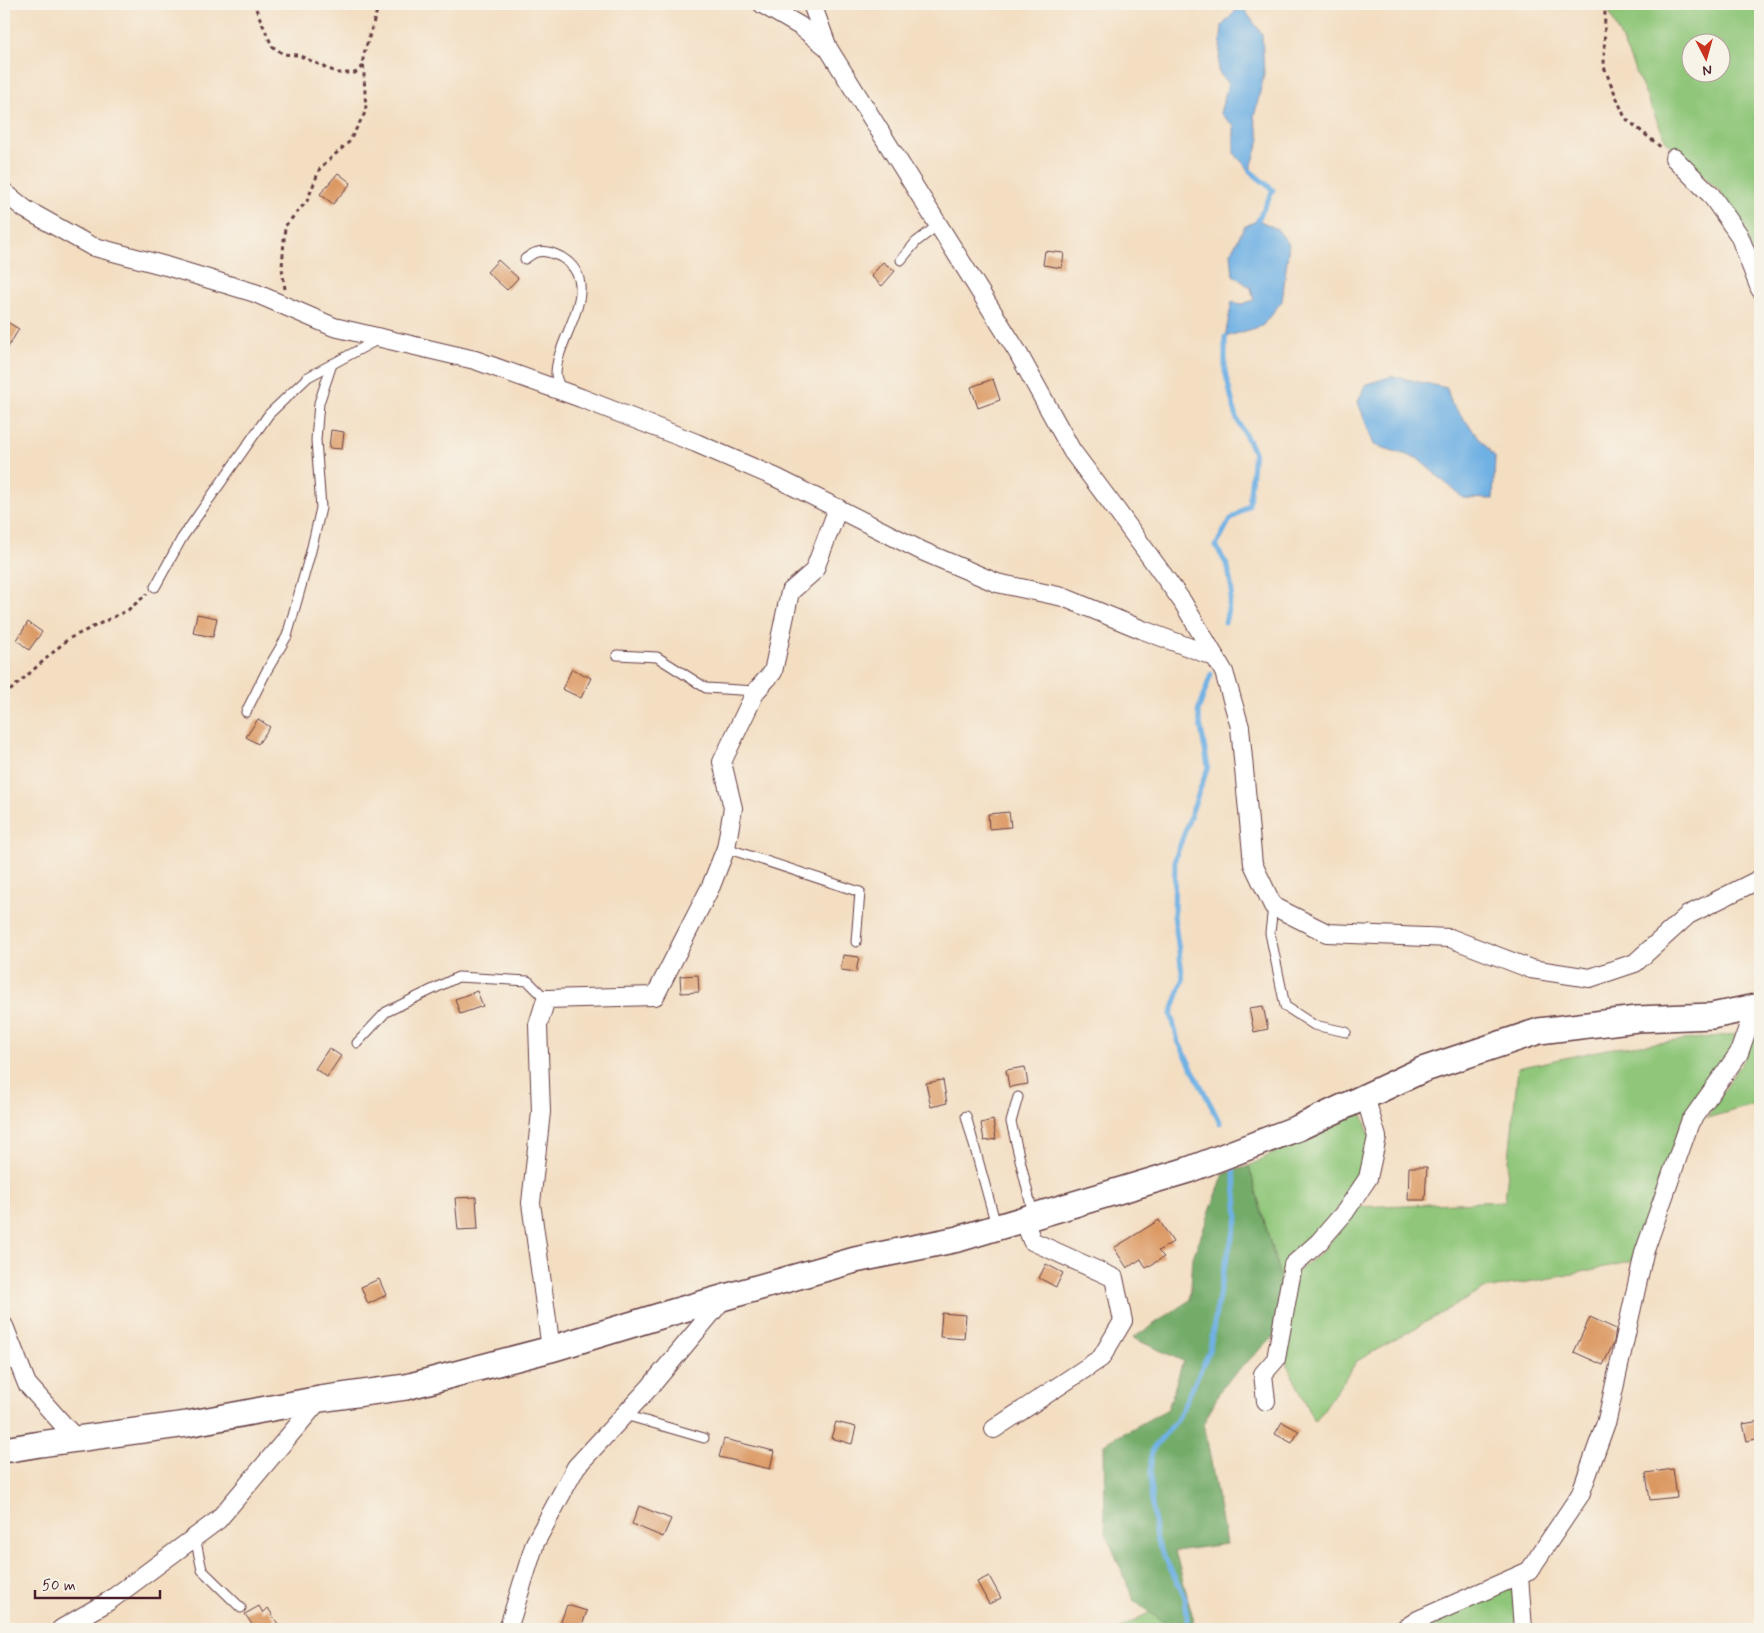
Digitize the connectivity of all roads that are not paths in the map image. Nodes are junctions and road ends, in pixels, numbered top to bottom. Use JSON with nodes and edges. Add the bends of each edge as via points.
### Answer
{"nodes":[{"id":1,"x":762,"y":4,"type":"edge"},
{"id":2,"x":812,"y":4,"type":"edge"},
{"id":3,"x":828,"y":48,"type":"junction"},
{"id":4,"x":1674,"y":158,"type":"road end"},
{"id":5,"x":4,"y":192,"type":"edge"},
{"id":6,"x":938,"y":225,"type":"junction"},
{"id":7,"x":525,"y":259,"type":"dead end"},
{"id":8,"x":901,"y":260,"type":"dead end"},
{"id":9,"x":1760,"y":289,"type":"edge"},
{"id":10,"x":382,"y":338,"type":"junction"},
{"id":11,"x":332,"y":364,"type":"junction"},
{"id":12,"x":562,"y":392,"type":"junction"},
{"id":13,"x":838,"y":508,"type":"junction"},
{"id":14,"x":155,"y":587,"type":"road end"},
{"id":15,"x":617,"y":655,"type":"dead end"},
{"id":16,"x":1215,"y":656,"type":"junction"},
{"id":17,"x":756,"y":691,"type":"junction"},
{"id":18,"x":246,"y":712,"type":"dead end"},
{"id":19,"x":726,"y":848,"type":"junction"},
{"id":20,"x":1760,"y":879,"type":"edge"},
{"id":21,"x":1273,"y":906,"type":"junction"},
{"id":22,"x":856,"y":942,"type":"dead end"},
{"id":23,"x":546,"y":999,"type":"junction"},
{"id":24,"x":1757,"y":1007,"type":"edge"},
{"id":25,"x":1346,"y":1032,"type":"dead end"},
{"id":26,"x":357,"y":1042,"type":"dead end"},
{"id":27,"x":1366,"y":1096,"type":"junction"},
{"id":28,"x":1018,"y":1097,"type":"dead end"},
{"id":29,"x":966,"y":1116,"type":"dead end"},
{"id":30,"x":1029,"y":1218,"type":"junction"},
{"id":31,"x":997,"y":1228,"type":"junction"},
{"id":32,"x":724,"y":1298,"type":"junction"},
{"id":33,"x":4,"y":1326,"type":"edge"},
{"id":34,"x":552,"y":1349,"type":"junction"},
{"id":35,"x":320,"y":1399,"type":"junction"},
{"id":36,"x":1266,"y":1402,"type":"dead end"},
{"id":37,"x":625,"y":1415,"type":"junction"},
{"id":38,"x":994,"y":1430,"type":"dead end"},
{"id":39,"x":704,"y":1438,"type":"dead end"},
{"id":40,"x":76,"y":1439,"type":"junction"},
{"id":41,"x":4,"y":1450,"type":"edge"},
{"id":42,"x":195,"y":1537,"type":"junction"},
{"id":43,"x":1519,"y":1576,"type":"junction"},
{"id":44,"x":241,"y":1608,"type":"dead end"},
{"id":45,"x":61,"y":1629,"type":"edge"},
{"id":46,"x":508,"y":1629,"type":"edge"},
{"id":47,"x":1404,"y":1629,"type":"edge"},
{"id":48,"x":1524,"y":1629,"type":"edge"}],
"edges":[{"from":1,"to":3,"type":"street","via":[[800,26]]},
{"from":2,"to":3,"type":"street"},
{"from":3,"to":6,"type":"street"},
{"from":4,"to":9,"type":"street","via":[[1711,195],[1738,235]]},
{"from":5,"to":10,"type":"street","via":[[25,209],[91,246],[255,293],[334,327]]},
{"from":6,"to":8,"type":"lane","via":[[916,242]]},
{"from":6,"to":16,"type":"street","via":[[1017,351],[1072,451],[1182,602]]},
{"from":7,"to":12,"type":"lane","via":[[538,251],[556,255],[570,263],[579,276],[580,300],[558,356],[556,375]]},
{"from":10,"to":11,"type":"lane"},
{"from":10,"to":12,"type":"street","via":[[475,360]]},
{"from":11,"to":14,"type":"lane","via":[[308,377],[269,414],[182,538]]},
{"from":11,"to":18,"type":"lane","via":[[319,403],[316,440],[321,508],[311,551],[287,636]]},
{"from":12,"to":13,"type":"street","via":[[696,443]]},
{"from":13,"to":16,"type":"street","via":[[922,551],[997,583],[1063,597]]},
{"from":13,"to":17,"type":"street","via":[[814,571],[790,592],[773,672]]},
{"from":15,"to":17,"type":"lane","via":[[657,657],[706,688]]},
{"from":16,"to":21,"type":"street","via":[[1224,672],[1240,727],[1253,864]]},
{"from":17,"to":19,"type":"street","via":[[722,762],[732,808]]},
{"from":19,"to":22,"type":"lane","via":[[860,892]]},
{"from":19,"to":23,"type":"street","via":[[711,886],[655,996]]},
{"from":20,"to":21,"type":"street","via":[[1688,916],[1636,963],[1590,978],[1531,969],[1450,938],[1327,933]]},
{"from":21,"to":25,"type":"lane","via":[[1270,933],[1285,1006],[1314,1025]]},
{"from":23,"to":26,"type":"lane","via":[[528,981],[458,977],[386,1012]]},
{"from":23,"to":34,"type":"street","via":[[538,1025],[541,1112],[531,1203]]},
{"from":24,"to":27,"type":"street","via":[[1712,1016],[1637,1019],[1539,1031],[1422,1070]]},
{"from":24,"to":43,"type":"street","via":[[1739,1053],[1690,1122],[1644,1253],[1607,1420],[1580,1495],[1529,1571]]},
{"from":27,"to":30,"type":"street","via":[[1298,1128],[1188,1170]]},
{"from":27,"to":36,"type":"street","via":[[1377,1137],[1368,1178],[1345,1212],[1293,1265],[1276,1359],[1262,1374]]},
{"from":28,"to":30,"type":"lane","via":[[1011,1122]]},
{"from":29,"to":31,"type":"lane"},
{"from":30,"to":31,"type":"street"},
{"from":30,"to":38,"type":"street","via":[[1032,1241],[1114,1278],[1123,1321],[1102,1358]]},
{"from":31,"to":32,"type":"street","via":[[958,1240],[855,1260]]},
{"from":32,"to":34,"type":"street"},
{"from":32,"to":37,"type":"street"},
{"from":33,"to":40,"type":"street","via":[[28,1384]]},
{"from":34,"to":35,"type":"street","via":[[406,1387]]},
{"from":35,"to":40,"type":"street","via":[[187,1424]]},
{"from":35,"to":42,"type":"street","via":[[218,1520]]},
{"from":37,"to":39,"type":"lane"},
{"from":37,"to":46,"type":"street","via":[[576,1467],[535,1543]]},
{"from":40,"to":41,"type":"street"},
{"from":42,"to":44,"type":"lane","via":[[202,1570]]},
{"from":42,"to":45,"type":"street","via":[[109,1601]]},
{"from":43,"to":47,"type":"street"},
{"from":43,"to":48,"type":"street"}]}
